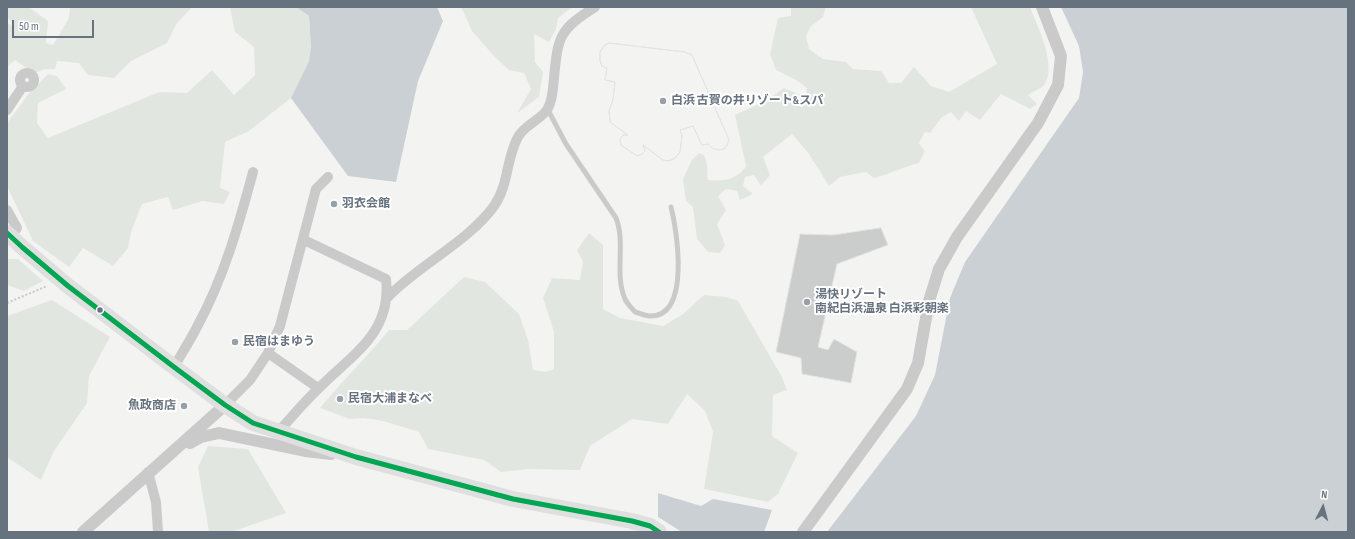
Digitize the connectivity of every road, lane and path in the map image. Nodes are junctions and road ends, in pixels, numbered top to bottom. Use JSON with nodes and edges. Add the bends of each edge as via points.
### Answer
{"nodes":[{"id":1,"x":595,"y":7,"type":"edge"},
{"id":2,"x":1042,"y":7,"type":"edge"},
{"id":3,"x":23,"y":86,"type":"dead end"},
{"id":4,"x":7,"y":110,"type":"edge"},
{"id":5,"x":548,"y":110,"type":"junction"},
{"id":6,"x":253,"y":172,"type":"dead end"},
{"id":7,"x":328,"y":177,"type":"dead end"},
{"id":8,"x":672,"y":207,"type":"dead end"},
{"id":9,"x":7,"y":210,"type":"edge"},
{"id":10,"x":9,"y":235,"type":"edge"},
{"id":11,"x":304,"y":240,"type":"junction"},
{"id":12,"x":61,"y":280,"type":"junction"},
{"id":13,"x":388,"y":297,"type":"junction"},
{"id":14,"x":7,"y":303,"type":"edge"},
{"id":15,"x":268,"y":353,"type":"junction"},
{"id":16,"x":174,"y":367,"type":"junction"},
{"id":17,"x":318,"y":388,"type":"junction"},
{"id":18,"x":225,"y":405,"type":"junction"},
{"id":19,"x":278,"y":432,"type":"junction"},
{"id":20,"x":175,"y":451,"type":"junction"},
{"id":21,"x":356,"y":457,"type":"junction"},
{"id":22,"x":148,"y":472,"type":"junction"},
{"id":23,"x":83,"y":532,"type":"edge"},
{"id":24,"x":158,"y":532,"type":"edge"},
{"id":25,"x":659,"y":532,"type":"edge"},
{"id":26,"x":803,"y":532,"type":"edge"}],
"edges":[{"from":1,"to":5,"type":"street","via":[[574,20],[561,38],[557,50],[553,95]]},
{"from":2,"to":26,"type":"street","via":[[1061,56],[1058,85],[1038,123],[957,237],[939,269],[929,301],[918,363],[907,389]]},
{"from":3,"to":4,"type":"street"},
{"from":5,"to":8,"type":"lane","via":[[566,144],[616,218],[622,286],[626,300],[635,312],[651,316],[666,310],[673,303],[678,266],[676,226]]},
{"from":5,"to":13,"type":"street","via":[[518,136],[507,178],[495,205],[462,236],[400,284]]},
{"from":6,"to":16,"type":"street","via":[[238,227],[220,276],[199,324]]},
{"from":7,"to":11,"type":"street","via":[[316,189]]},
{"from":9,"to":10,"type":"street","via":[[17,228]]},
{"from":10,"to":12,"type":"main road"},
{"from":11,"to":13,"type":"street","via":[[386,279]]},
{"from":11,"to":15,"type":"street","via":[[280,326]]},
{"from":12,"to":14,"type":"path"},
{"from":12,"to":16,"type":"main road"},
{"from":13,"to":17,"type":"street","via":[[378,327],[356,355]]},
{"from":15,"to":17,"type":"street"},
{"from":15,"to":18,"type":"street","via":[[250,380]]},
{"from":16,"to":18,"type":"main road"},
{"from":17,"to":19,"type":"street"},
{"from":18,"to":19,"type":"main road","via":[[253,423]]},
{"from":18,"to":20,"type":"street"},
{"from":19,"to":21,"type":"main road"},
{"from":20,"to":21,"type":"street","via":[[201,437],[219,433],[306,451]]},
{"from":20,"to":22,"type":"street"},
{"from":21,"to":25,"type":"main road","via":[[513,498],[632,521],[650,526]]},
{"from":22,"to":23,"type":"street"},
{"from":22,"to":24,"type":"street","via":[[156,502]]}]}
